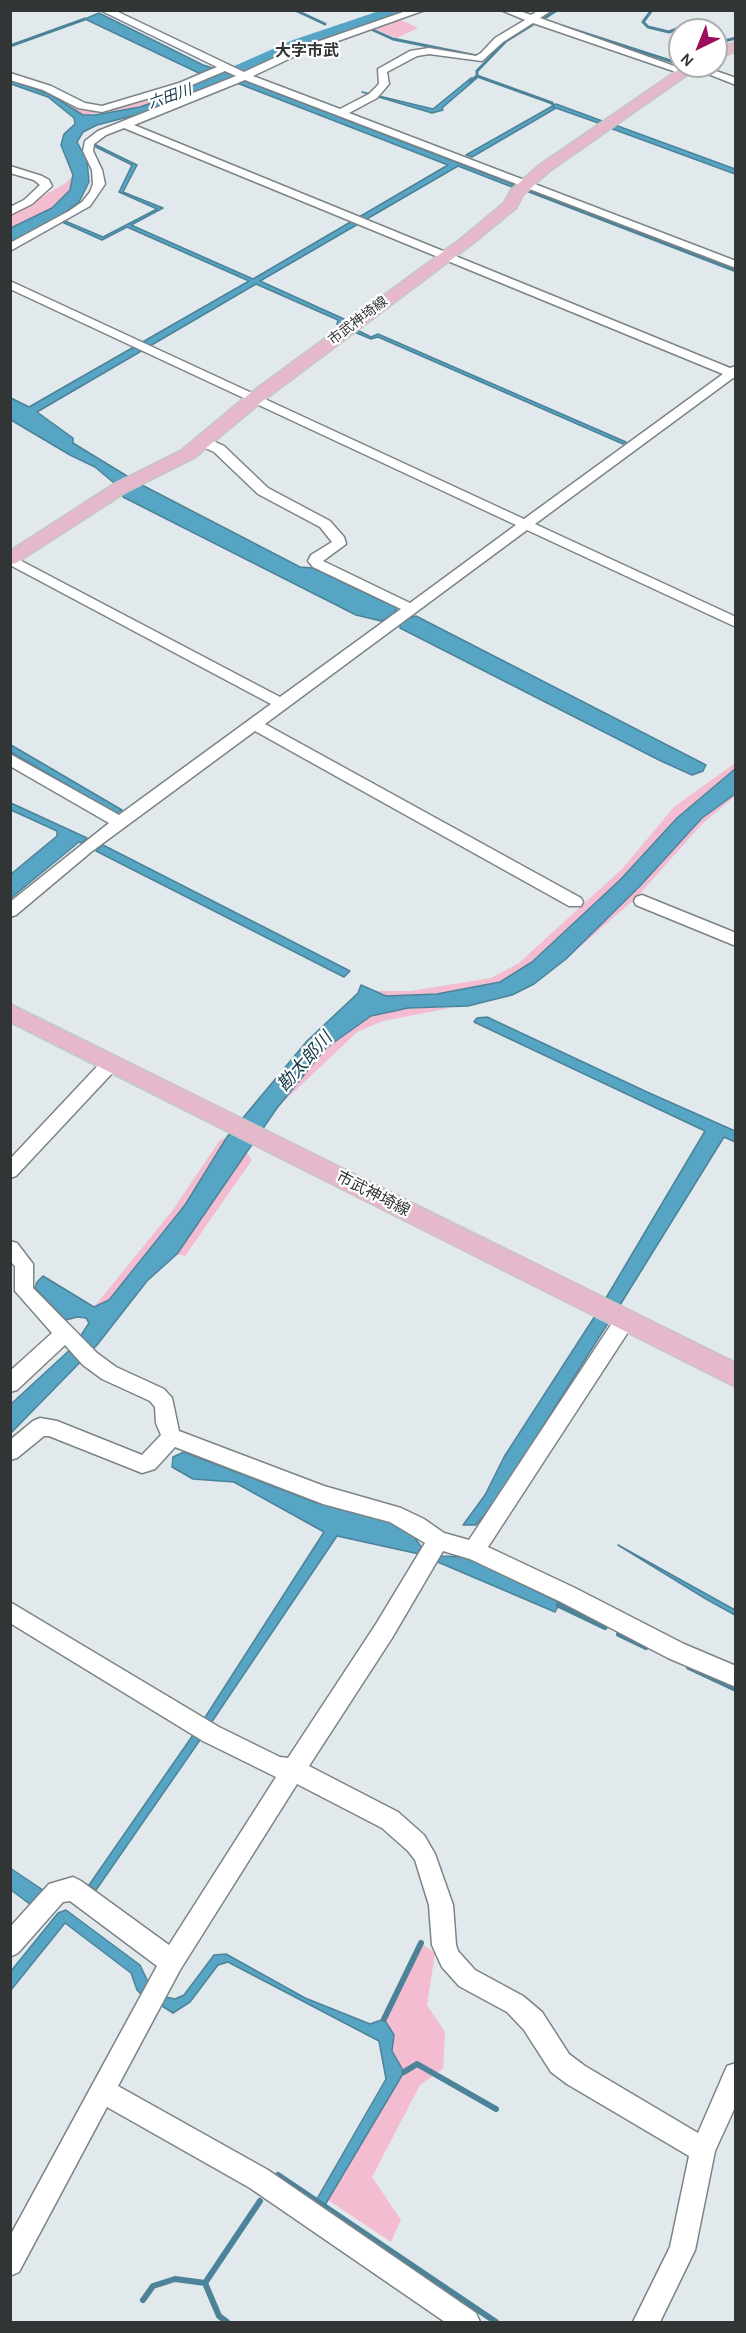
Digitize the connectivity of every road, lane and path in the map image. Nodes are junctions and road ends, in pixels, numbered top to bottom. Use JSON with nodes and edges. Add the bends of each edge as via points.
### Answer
{"nodes":[{"id":1,"x":105,"y":10,"type":"edge"},
{"id":2,"x":140,"y":10,"type":"edge"},
{"id":3,"x":420,"y":10,"type":"edge"},
{"id":4,"x":506,"y":10,"type":"edge"},
{"id":5,"x":547,"y":10,"type":"edge"},
{"id":6,"x":121,"y":18,"type":"junction"},
{"id":7,"x":531,"y":20,"type":"junction"},
{"id":8,"x":668,"y":61,"type":"edge"},
{"id":9,"x":224,"y":68,"type":"junction"},
{"id":10,"x":10,"y":76,"type":"edge"},
{"id":11,"x":244,"y":76,"type":"junction"},
{"id":12,"x":676,"y":78,"type":"edge"},
{"id":13,"x":341,"y":113,"type":"junction"},
{"id":14,"x":123,"y":124,"type":"junction"},
{"id":15,"x":10,"y":169,"type":"edge"},
{"id":16,"x":525,"y":184,"type":"junction"},
{"id":17,"x":10,"y":212,"type":"edge"},
{"id":18,"x":10,"y":248,"type":"edge"},
{"id":19,"x":445,"y":257,"type":"junction"},
{"id":20,"x":735,"y":265,"type":"edge"},
{"id":21,"x":10,"y":284,"type":"edge"},
{"id":22,"x":734,"y":373,"type":"edge"},
{"id":23,"x":254,"y":399,"type":"junction"},
{"id":24,"x":204,"y":442,"type":"junction"},
{"id":25,"x":525,"y":525,"type":"junction"},
{"id":26,"x":11,"y":559,"type":"edge"},
{"id":27,"x":401,"y":614,"type":"junction"},
{"id":28,"x":735,"y":623,"type":"edge"},
{"id":29,"x":281,"y":704,"type":"junction"},
{"id":30,"x":254,"y":724,"type":"junction"},
{"id":31,"x":10,"y":759,"type":"edge"},
{"id":32,"x":119,"y":822,"type":"junction"},
{"id":33,"x":642,"y":901,"type":"dead end"},
{"id":34,"x":575,"y":902,"type":"dead end"},
{"id":35,"x":10,"y":911,"type":"edge"},
{"id":36,"x":735,"y":940,"type":"edge"},
{"id":37,"x":10,"y":1012,"type":"edge"},
{"id":38,"x":111,"y":1062,"type":"junction"},
{"id":39,"x":10,"y":1171,"type":"edge"},
{"id":40,"x":10,"y":1248,"type":"edge"},
{"id":41,"x":625,"y":1320,"type":"junction"},
{"id":42,"x":69,"y":1337,"type":"junction"},
{"id":43,"x":735,"y":1376,"type":"edge"},
{"id":44,"x":10,"y":1384,"type":"edge"},
{"id":45,"x":172,"y":1437,"type":"junction"},
{"id":46,"x":10,"y":1452,"type":"edge"},
{"id":47,"x":432,"y":1550,"type":"junction"},
{"id":48,"x":474,"y":1551,"type":"junction"},
{"id":49,"x":10,"y":1611,"type":"edge"},
{"id":50,"x":735,"y":1677,"type":"edge"},
{"id":51,"x":293,"y":1770,"type":"junction"},
{"id":52,"x":10,"y":1945,"type":"edge"},
{"id":53,"x":172,"y":1962,"type":"junction"},
{"id":54,"x":735,"y":2075,"type":"edge"},
{"id":55,"x":104,"y":2091,"type":"junction"},
{"id":56,"x":703,"y":2150,"type":"junction"},
{"id":57,"x":10,"y":2263,"type":"edge"},
{"id":58,"x":467,"y":2322,"type":"edge"},
{"id":59,"x":646,"y":2322,"type":"edge"}],
"edges":[{"from":1,"to":6,"type":"street"},
{"from":2,"to":6,"type":"street"},
{"from":3,"to":11,"type":"street"},
{"from":4,"to":7,"type":"street"},
{"from":5,"to":7,"type":"street"},
{"from":6,"to":9,"type":"street"},
{"from":7,"to":8,"type":"street"},
{"from":7,"to":13,"type":"street","via":[[478,58],[429,51],[414,53],[382,71],[384,84],[375,95]]},
{"from":9,"to":10,"type":"street","via":[[183,85],[102,109],[82,106],[47,88]]},
{"from":9,"to":11,"type":"street"},
{"from":11,"to":13,"type":"street"},
{"from":11,"to":14,"type":"street"},
{"from":12,"to":16,"type":"main road","name":"市武神埼線"},
{"from":13,"to":16,"type":"street"},
{"from":14,"to":18,"type":"street","via":[[89,143],[99,184],[86,204]]},
{"from":14,"to":19,"type":"street"},
{"from":15,"to":17,"type":"street","via":[[38,178],[46,186]]},
{"from":16,"to":19,"type":"main road","name":"市武神埼線","via":[[505,210]]},
{"from":16,"to":20,"type":"street"},
{"from":19,"to":22,"type":"street"},
{"from":19,"to":23,"type":"main road","name":"市武神埼線"},
{"from":21,"to":23,"type":"street"},
{"from":22,"to":25,"type":"street"},
{"from":23,"to":24,"type":"main road","name":"市武神埼線"},
{"from":23,"to":25,"type":"street"},
{"from":24,"to":26,"type":"main road","name":"市武神埼線","via":[[127,484]]},
{"from":24,"to":27,"type":"street","via":[[219,449],[263,491],[325,524],[339,544],[315,561]]},
{"from":25,"to":27,"type":"street"},
{"from":25,"to":28,"type":"street"},
{"from":26,"to":29,"type":"street"},
{"from":27,"to":29,"type":"street"},
{"from":29,"to":30,"type":"street"},
{"from":30,"to":32,"type":"street"},
{"from":30,"to":34,"type":"street"},
{"from":31,"to":32,"type":"street"},
{"from":32,"to":35,"type":"street"},
{"from":33,"to":36,"type":"street"},
{"from":37,"to":38,"type":"main road","name":"市武神埼線"},
{"from":38,"to":39,"type":"street"},
{"from":38,"to":41,"type":"main road","name":"市武神埼線"},
{"from":40,"to":42,"type":"street","via":[[24,1264],[24,1291]]},
{"from":41,"to":43,"type":"main road","name":"市武神埼線"},
{"from":41,"to":48,"type":"street"},
{"from":42,"to":44,"type":"street"},
{"from":42,"to":45,"type":"street","via":[[109,1373],[157,1395],[165,1404],[165,1423]]},
{"from":45,"to":46,"type":"street","via":[[148,1464],[50,1427],[40,1427]]},
{"from":45,"to":47,"type":"street","via":[[323,1495],[394,1514],[417,1525]]},
{"from":47,"to":48,"type":"street"},
{"from":47,"to":51,"type":"street"},
{"from":48,"to":50,"type":"street"},
{"from":49,"to":51,"type":"street","via":[[211,1734],[277,1767]]},
{"from":51,"to":53,"type":"street"},
{"from":51,"to":56,"type":"street","via":[[390,1820],[416,1843],[424,1854],[441,1905],[444,1945],[450,1959],[467,1978],[515,2004],[533,2020],[560,2063],[576,2075]]},
{"from":52,"to":53,"type":"street","via":[[57,1892],[73,1889]]},
{"from":53,"to":55,"type":"street"},
{"from":54,"to":56,"type":"street"},
{"from":55,"to":57,"type":"street"},
{"from":55,"to":58,"type":"street","via":[[259,2179]]},
{"from":56,"to":59,"type":"street","via":[[682,2250]]}]}
